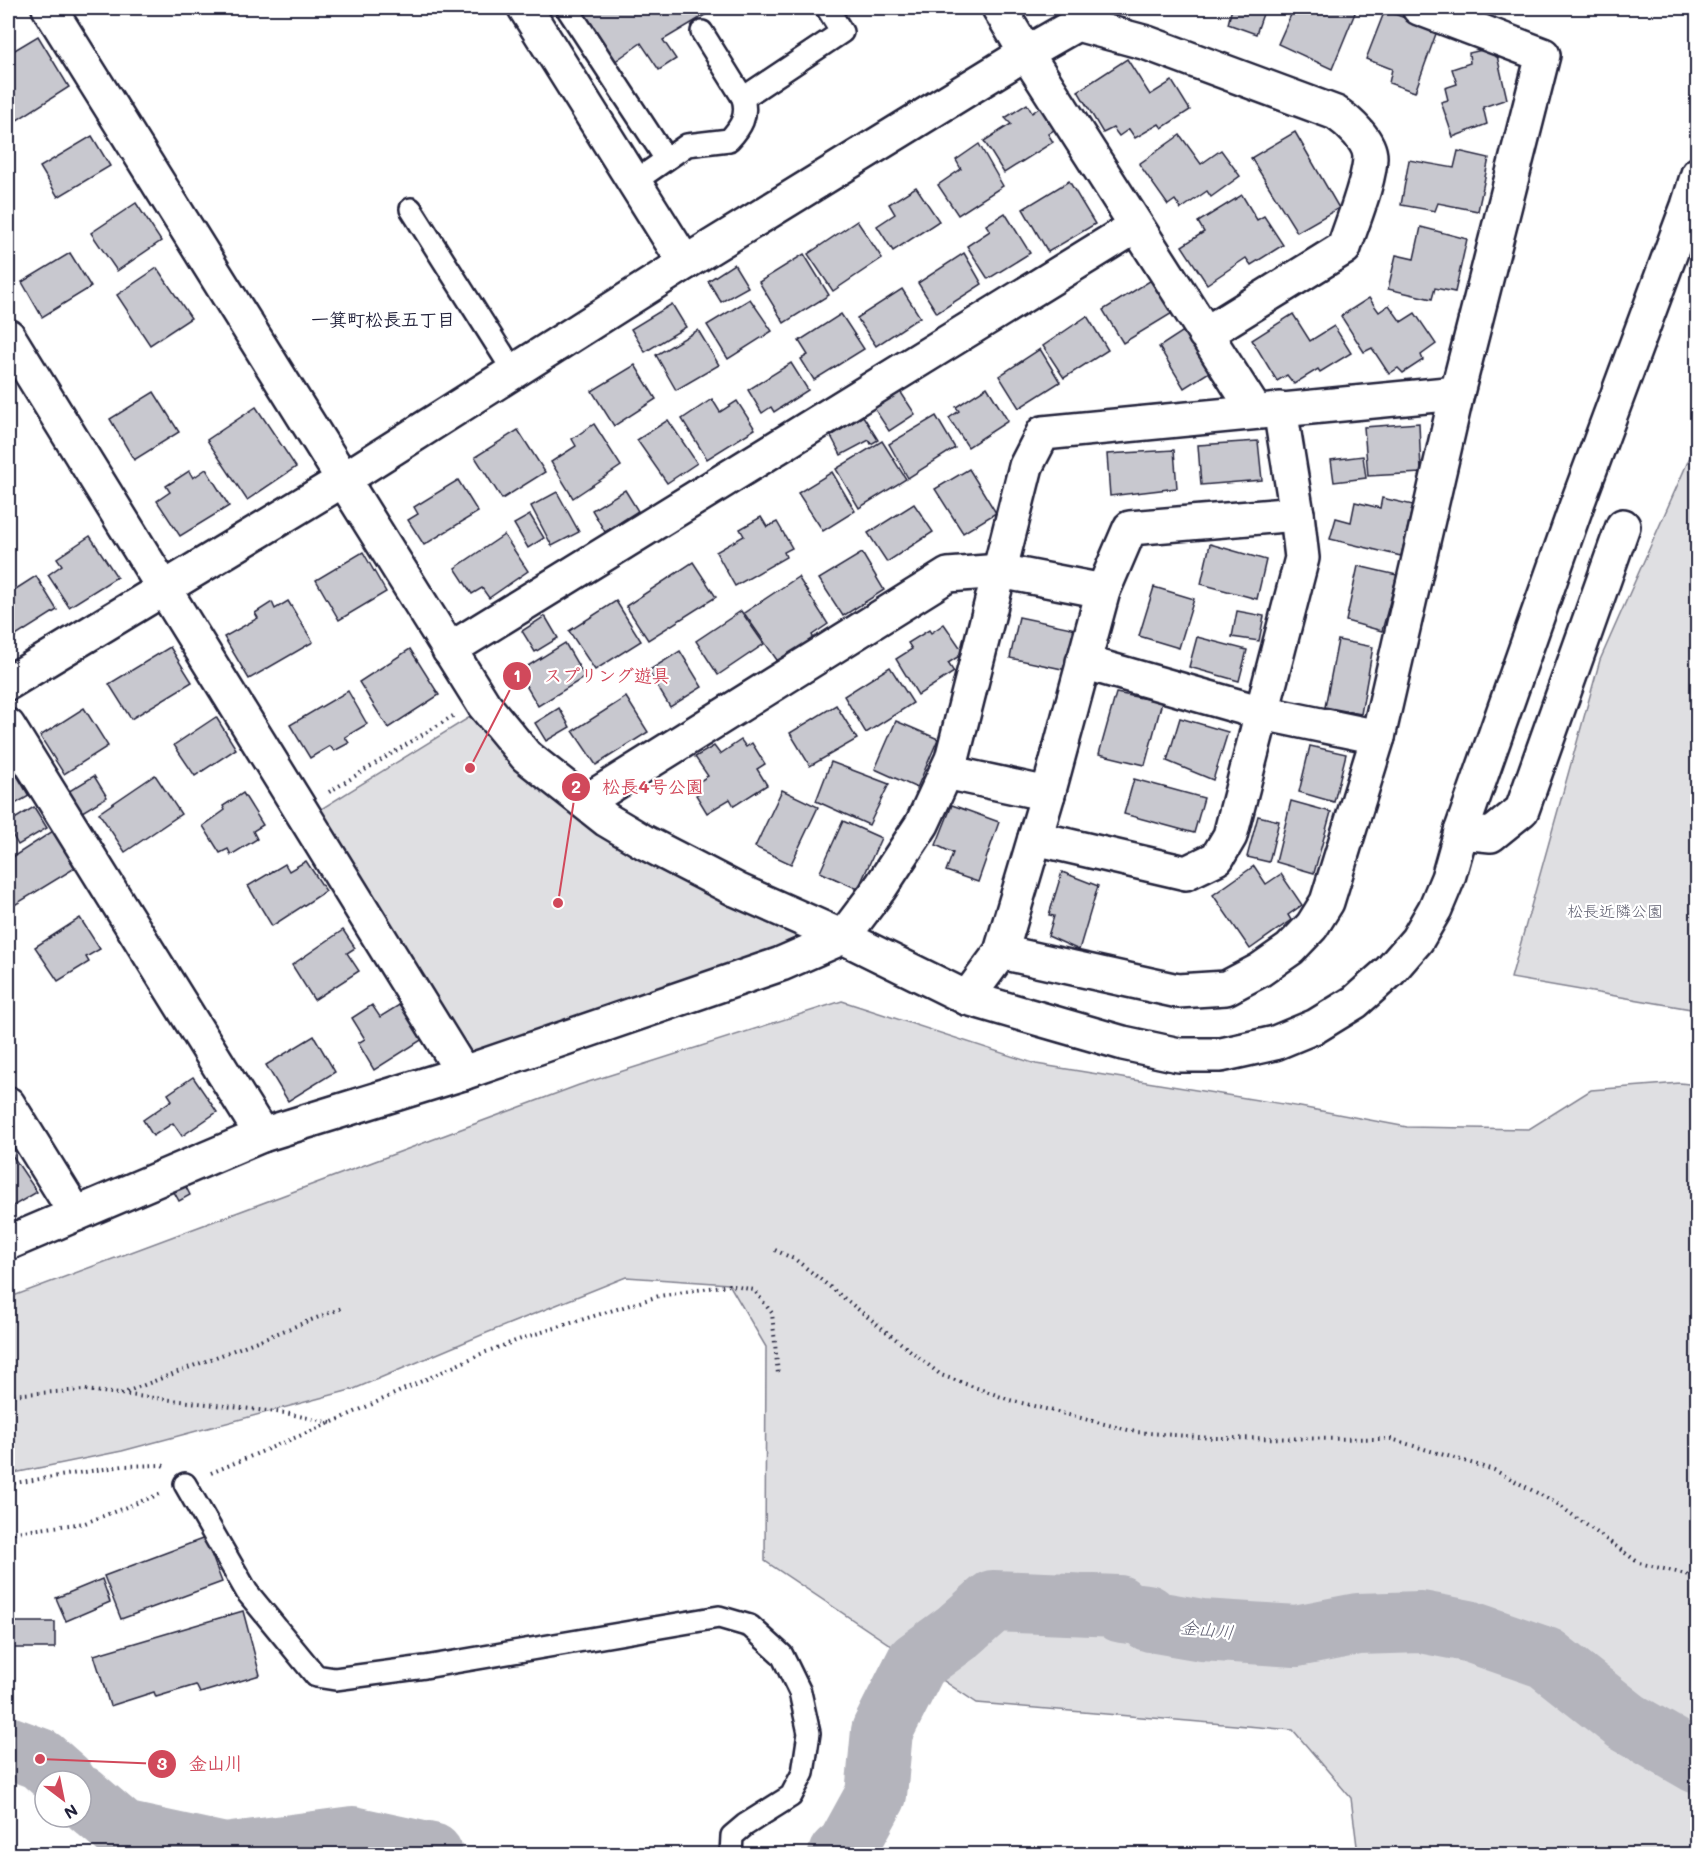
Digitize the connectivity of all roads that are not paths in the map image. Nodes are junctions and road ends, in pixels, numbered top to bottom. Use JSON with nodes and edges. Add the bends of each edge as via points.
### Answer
{"nodes":[{"id":1,"x":49,"y":8,"type":"edge"},
{"id":2,"x":525,"y":8,"type":"edge"},
{"id":3,"x":567,"y":8,"type":"edge"},
{"id":4,"x":827,"y":8,"type":"edge"},
{"id":5,"x":999,"y":8,"type":"edge"},
{"id":6,"x":1419,"y":8,"type":"edge"},
{"id":7,"x":702,"y":32,"type":"dead end"},
{"id":8,"x":1026,"y":53,"type":"junction"},
{"id":9,"x":743,"y":98,"type":"junction"},
{"id":10,"x":666,"y":159,"type":"junction"},
{"id":11,"x":1698,"y":174,"type":"edge"},
{"id":12,"x":634,"y":182,"type":"junction"},
{"id":13,"x":411,"y":208,"type":"dead end"},
{"id":14,"x":1136,"y":226,"type":"junction"},
{"id":15,"x":685,"y":263,"type":"junction"},
{"id":16,"x":1205,"y":334,"type":"junction"},
{"id":17,"x":8,"y":336,"type":"edge"},
{"id":18,"x":514,"y":372,"type":"junction"},
{"id":19,"x":1457,"y":393,"type":"junction"},
{"id":20,"x":1267,"y":410,"type":"junction"},
{"id":21,"x":343,"y":480,"type":"junction"},
{"id":22,"x":1297,"y":514,"type":"junction"},
{"id":23,"x":1623,"y":526,"type":"dead end"},
{"id":24,"x":1000,"y":572,"type":"junction"},
{"id":25,"x":164,"y":588,"type":"junction"},
{"id":26,"x":1103,"y":591,"type":"junction"},
{"id":27,"x":449,"y":650,"type":"junction"},
{"id":28,"x":1083,"y":662,"type":"junction"},
{"id":29,"x":8,"y":683,"type":"edge"},
{"id":30,"x":1262,"y":713,"type":"junction"},
{"id":31,"x":8,"y":726,"type":"edge"},
{"id":32,"x":1378,"y":737,"type":"junction"},
{"id":33,"x":946,"y":772,"type":"junction"},
{"id":34,"x":1048,"y":794,"type":"junction"},
{"id":35,"x":585,"y":802,"type":"junction"},
{"id":36,"x":1461,"y":832,"type":"junction"},
{"id":37,"x":1035,"y":838,"type":"junction"},
{"id":38,"x":843,"y":937,"type":"junction"},
{"id":39,"x":1001,"y":952,"type":"junction"},
{"id":40,"x":967,"y":998,"type":"junction"},
{"id":41,"x":463,"y":1073,"type":"junction"},
{"id":42,"x":8,"y":1104,"type":"edge"},
{"id":43,"x":262,"y":1135,"type":"junction"},
{"id":44,"x":76,"y":1214,"type":"junction"},
{"id":45,"x":8,"y":1243,"type":"edge"},
{"id":46,"x":185,"y":1484,"type":"road end"},
{"id":47,"x":731,"y":1854,"type":"edge"}],
"edges":[{"from":1,"to":21,"type":"street"},
{"from":2,"to":12,"type":"street"},
{"from":3,"to":10,"type":"lane"},
{"from":4,"to":9,"type":"lane","via":[[842,32]]},
{"from":5,"to":8,"type":"street"},
{"from":6,"to":19,"type":"street","via":[[1543,55]]},
{"from":7,"to":9,"type":"lane"},
{"from":8,"to":14,"type":"street"},
{"from":8,"to":15,"type":"street"},
{"from":8,"to":16,"type":"street","via":[[1077,24],[1147,43],[1336,113],[1361,137],[1370,155],[1344,248]]},
{"from":9,"to":10,"type":"lane","via":[[746,107],[742,126],[729,140],[687,145]]},
{"from":10,"to":12,"type":"lane"},
{"from":11,"to":36,"type":"street"},
{"from":12,"to":15,"type":"street"},
{"from":13,"to":18,"type":"lane"},
{"from":14,"to":16,"type":"street"},
{"from":14,"to":27,"type":"street"},
{"from":15,"to":18,"type":"street"},
{"from":16,"to":20,"type":"street"},
{"from":17,"to":25,"type":"street"},
{"from":18,"to":21,"type":"street"},
{"from":19,"to":20,"type":"street"},
{"from":19,"to":32,"type":"street"},
{"from":20,"to":22,"type":"street"},
{"from":20,"to":24,"type":"street","via":[[1043,433],[1026,466]]},
{"from":21,"to":25,"type":"street"},
{"from":21,"to":27,"type":"street"},
{"from":22,"to":26,"type":"street","via":[[1130,528]]},
{"from":22,"to":30,"type":"street","via":[[1302,558]]},
{"from":23,"to":36,"type":"street","via":[[1522,810],[1491,835]]},
{"from":24,"to":26,"type":"street"},
{"from":24,"to":33,"type":"street"},
{"from":24,"to":35,"type":"street","via":[[948,575]]},
{"from":25,"to":29,"type":"street"},
{"from":25,"to":41,"type":"street"},
{"from":26,"to":28,"type":"street"},
{"from":27,"to":35,"type":"street","via":[[480,699],[526,756]]},
{"from":28,"to":30,"type":"street"},
{"from":28,"to":34,"type":"street"},
{"from":30,"to":32,"type":"street"},
{"from":30,"to":37,"type":"street","via":[[1230,836],[1217,858],[1186,873]]},
{"from":31,"to":43,"type":"street"},
{"from":32,"to":39,"type":"street","via":[[1327,902],[1312,926],[1260,970],[1226,988],[1178,991]]},
{"from":33,"to":34,"type":"street"},
{"from":33,"to":38,"type":"street","via":[[922,824]]},
{"from":34,"to":37,"type":"street"},
{"from":35,"to":38,"type":"street","via":[[644,842],[737,890]]},
{"from":36,"to":40,"type":"street","via":[[1436,909],[1417,940],[1390,971],[1355,1002],[1316,1026],[1275,1043],[1221,1055],[1179,1055]]},
{"from":37,"to":39,"type":"street"},
{"from":38,"to":40,"type":"street"},
{"from":38,"to":41,"type":"street","via":[[781,964]]},
{"from":39,"to":40,"type":"street"},
{"from":41,"to":43,"type":"street"},
{"from":42,"to":44,"type":"street"},
{"from":43,"to":44,"type":"street"},
{"from":44,"to":45,"type":"street"},
{"from":46,"to":47,"type":"lane","via":[[247,1592],[316,1676],[335,1679],[414,1668],[720,1617],[750,1626],[782,1655],[800,1692],[809,1733],[803,1773],[790,1796],[732,1836]]}]}
